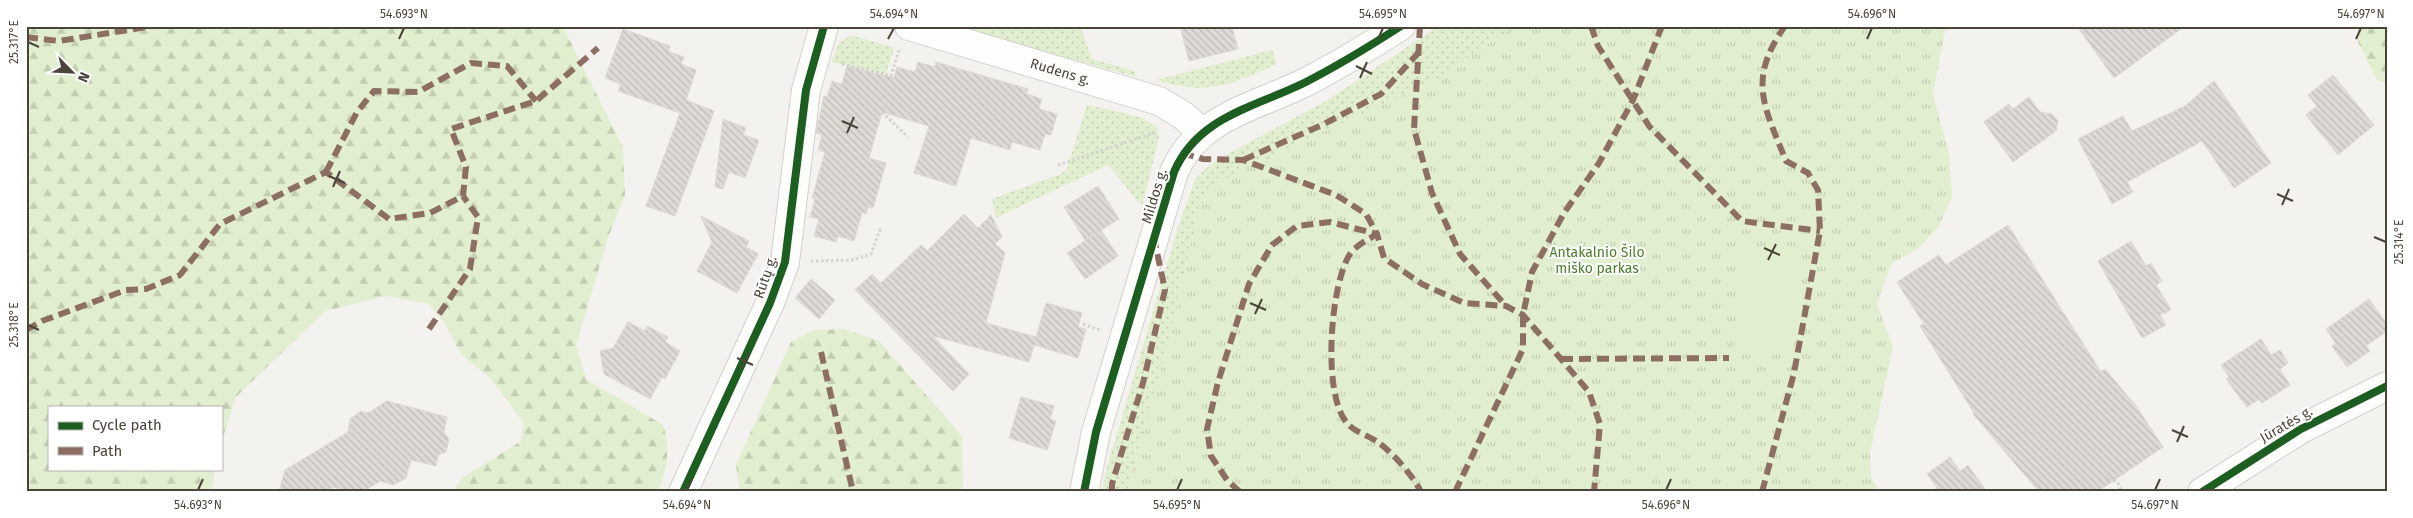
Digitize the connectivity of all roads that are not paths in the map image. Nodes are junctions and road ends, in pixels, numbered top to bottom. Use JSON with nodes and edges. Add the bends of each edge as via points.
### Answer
{"nodes":[{"id":1,"x":824,"y":26,"type":"edge"},
{"id":2,"x":1401,"y":26,"type":"edge"},
{"id":3,"x":910,"y":27,"type":"edge"},
{"id":4,"x":1202,"y":133,"type":"junction"},
{"id":5,"x":2387,"y":386,"type":"edge"},
{"id":6,"x":683,"y":492,"type":"edge"},
{"id":7,"x":1084,"y":492,"type":"edge"},
{"id":8,"x":2202,"y":492,"type":"edge"}],
"edges":[{"from":1,"to":6,"type":"street","name":"Rūtų g.","via":[[806,90],[785,262],[770,303]]},
{"from":2,"to":4,"type":"street","name":"Mildos g.","via":[[1320,75],[1231,115]]},
{"from":3,"to":4,"type":"street","name":"Rudens g.","via":[[1159,101],[1184,116]]},
{"from":4,"to":7,"type":"street","name":"Mildos g.","via":[[1182,153],[1174,172],[1096,432]]},
{"from":5,"to":8,"type":"street","name":"Jūratės g.","via":[[2301,429]]}]}
